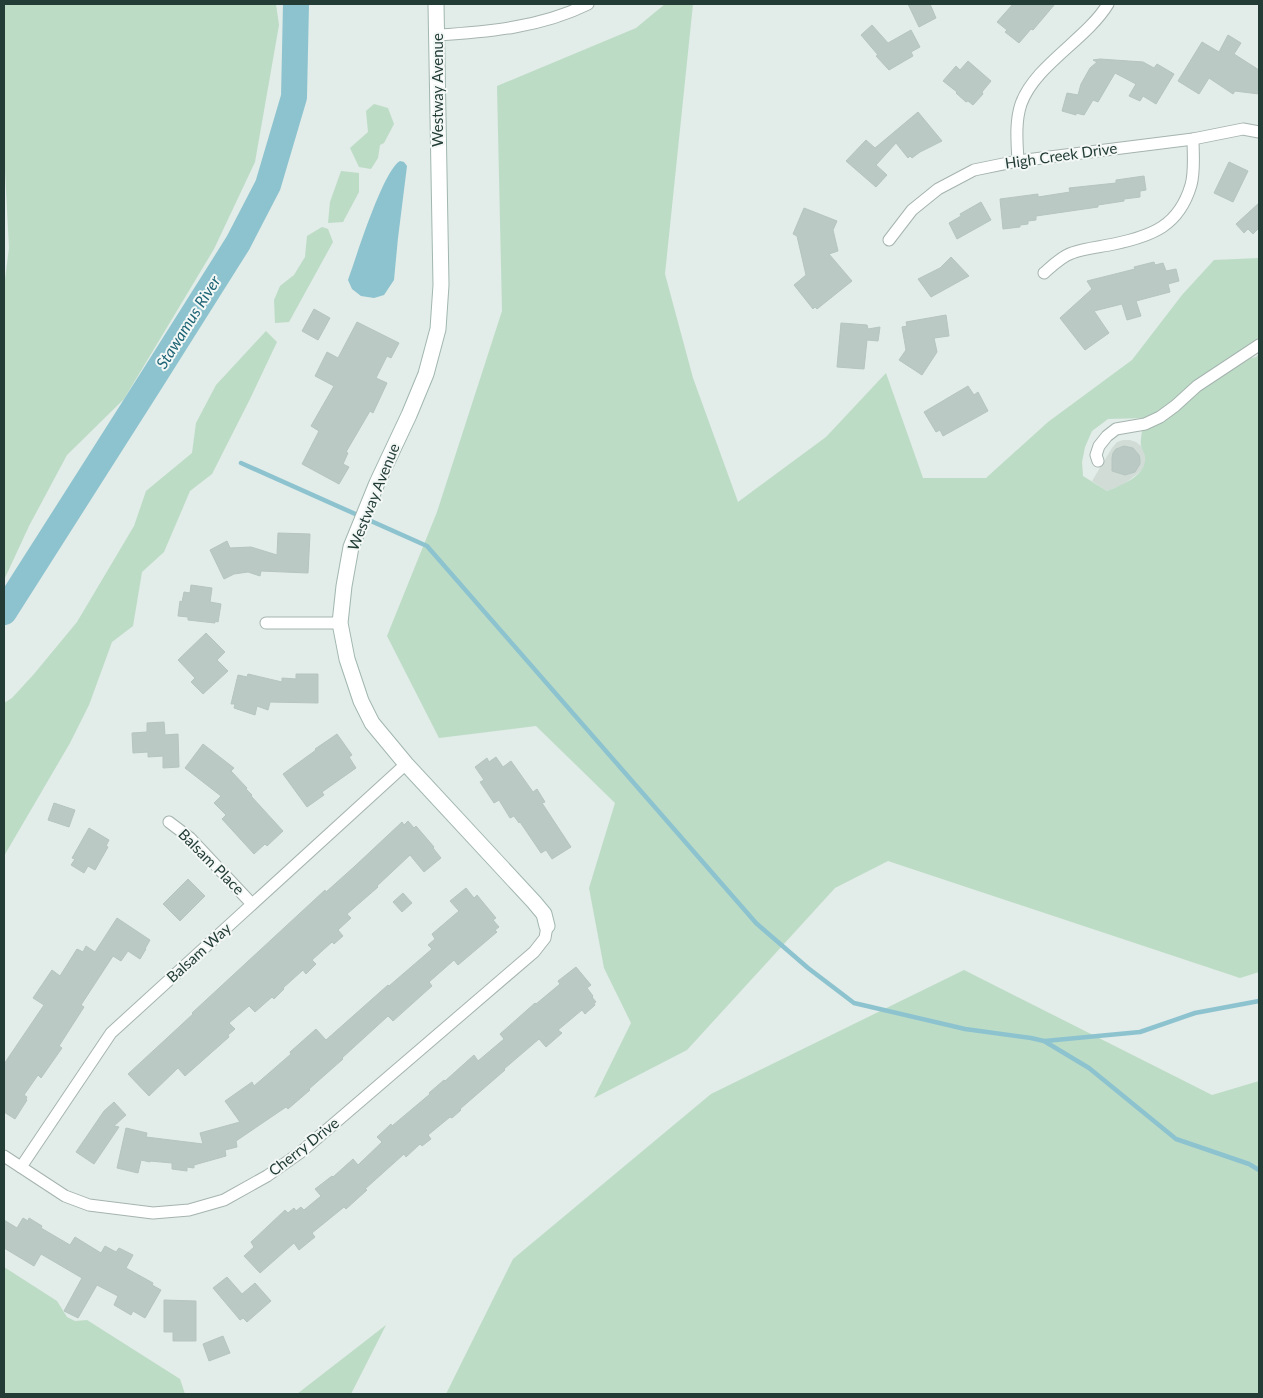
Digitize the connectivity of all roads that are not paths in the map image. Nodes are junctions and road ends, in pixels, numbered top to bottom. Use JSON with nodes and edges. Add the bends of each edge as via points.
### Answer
{"nodes":[{"id":1,"x":436,"y":4,"type":"edge"},
{"id":2,"x":588,"y":4,"type":"edge"},
{"id":3,"x":1108,"y":4,"type":"edge"},
{"id":4,"x":438,"y":35,"type":"junction"},
{"id":5,"x":1259,"y":132,"type":"edge"},
{"id":6,"x":1193,"y":139,"type":"junction"},
{"id":7,"x":1018,"y":161,"type":"junction"},
{"id":8,"x":889,"y":240,"type":"dead end"},
{"id":9,"x":1044,"y":273,"type":"dead end"},
{"id":10,"x":1259,"y":344,"type":"edge"},
{"id":11,"x":1098,"y":461,"type":"dead end"},
{"id":12,"x":266,"y":623,"type":"dead end"},
{"id":13,"x":340,"y":623,"type":"junction"},
{"id":14,"x":406,"y":764,"type":"junction"},
{"id":15,"x":169,"y":822,"type":"dead end"},
{"id":16,"x":252,"y":904,"type":"junction"},
{"id":17,"x":547,"y":926,"type":"joint"},
{"id":18,"x":4,"y":1156,"type":"edge"},
{"id":19,"x":21,"y":1167,"type":"junction"}],
"edges":[{"from":1,"to":4,"type":"street","name":"Westway Avenue"},
{"from":2,"to":4,"type":"street","via":[[573,11],[505,28]]},
{"from":3,"to":7,"type":"street","via":[[1091,27],[1032,84],[1021,104],[1017,124]]},
{"from":4,"to":13,"type":"street","name":"Westway Avenue","via":[[441,285],[438,329],[426,374],[351,547]]},
{"from":5,"to":6,"type":"street","name":"High Creek Drive","via":[[1243,129]]},
{"from":6,"to":7,"type":"street","name":"High Creek Drive"},
{"from":6,"to":9,"type":"street","via":[[1191,184],[1174,218],[1145,237],[1071,253]]},
{"from":7,"to":8,"type":"street","name":"High Creek Drive","via":[[974,170],[938,188],[912,210]]},
{"from":10,"to":11,"type":"street","via":[[1197,386],[1160,417],[1145,424],[1116,429],[1099,446]]},
{"from":12,"to":13,"type":"street"},
{"from":13,"to":14,"type":"street","name":"Westway Avenue","via":[[347,659],[361,700],[372,723]]},
{"from":14,"to":16,"type":"street","name":"Balsam Way"},
{"from":14,"to":17,"type":"street","name":"Westway Avenue","via":[[534,902],[544,914]]},
{"from":15,"to":16,"type":"street","name":"Balsam Place","via":[[190,838]]},
{"from":16,"to":19,"type":"street","name":"Balsam Way","via":[[111,1033]]},
{"from":17,"to":19,"type":"street","name":"Cherry Drive","via":[[545,938],[534,952],[301,1152],[224,1200],[190,1210],[152,1213],[89,1205],[65,1196]]},
{"from":18,"to":19,"type":"street","name":"Cherry Drive"}]}
